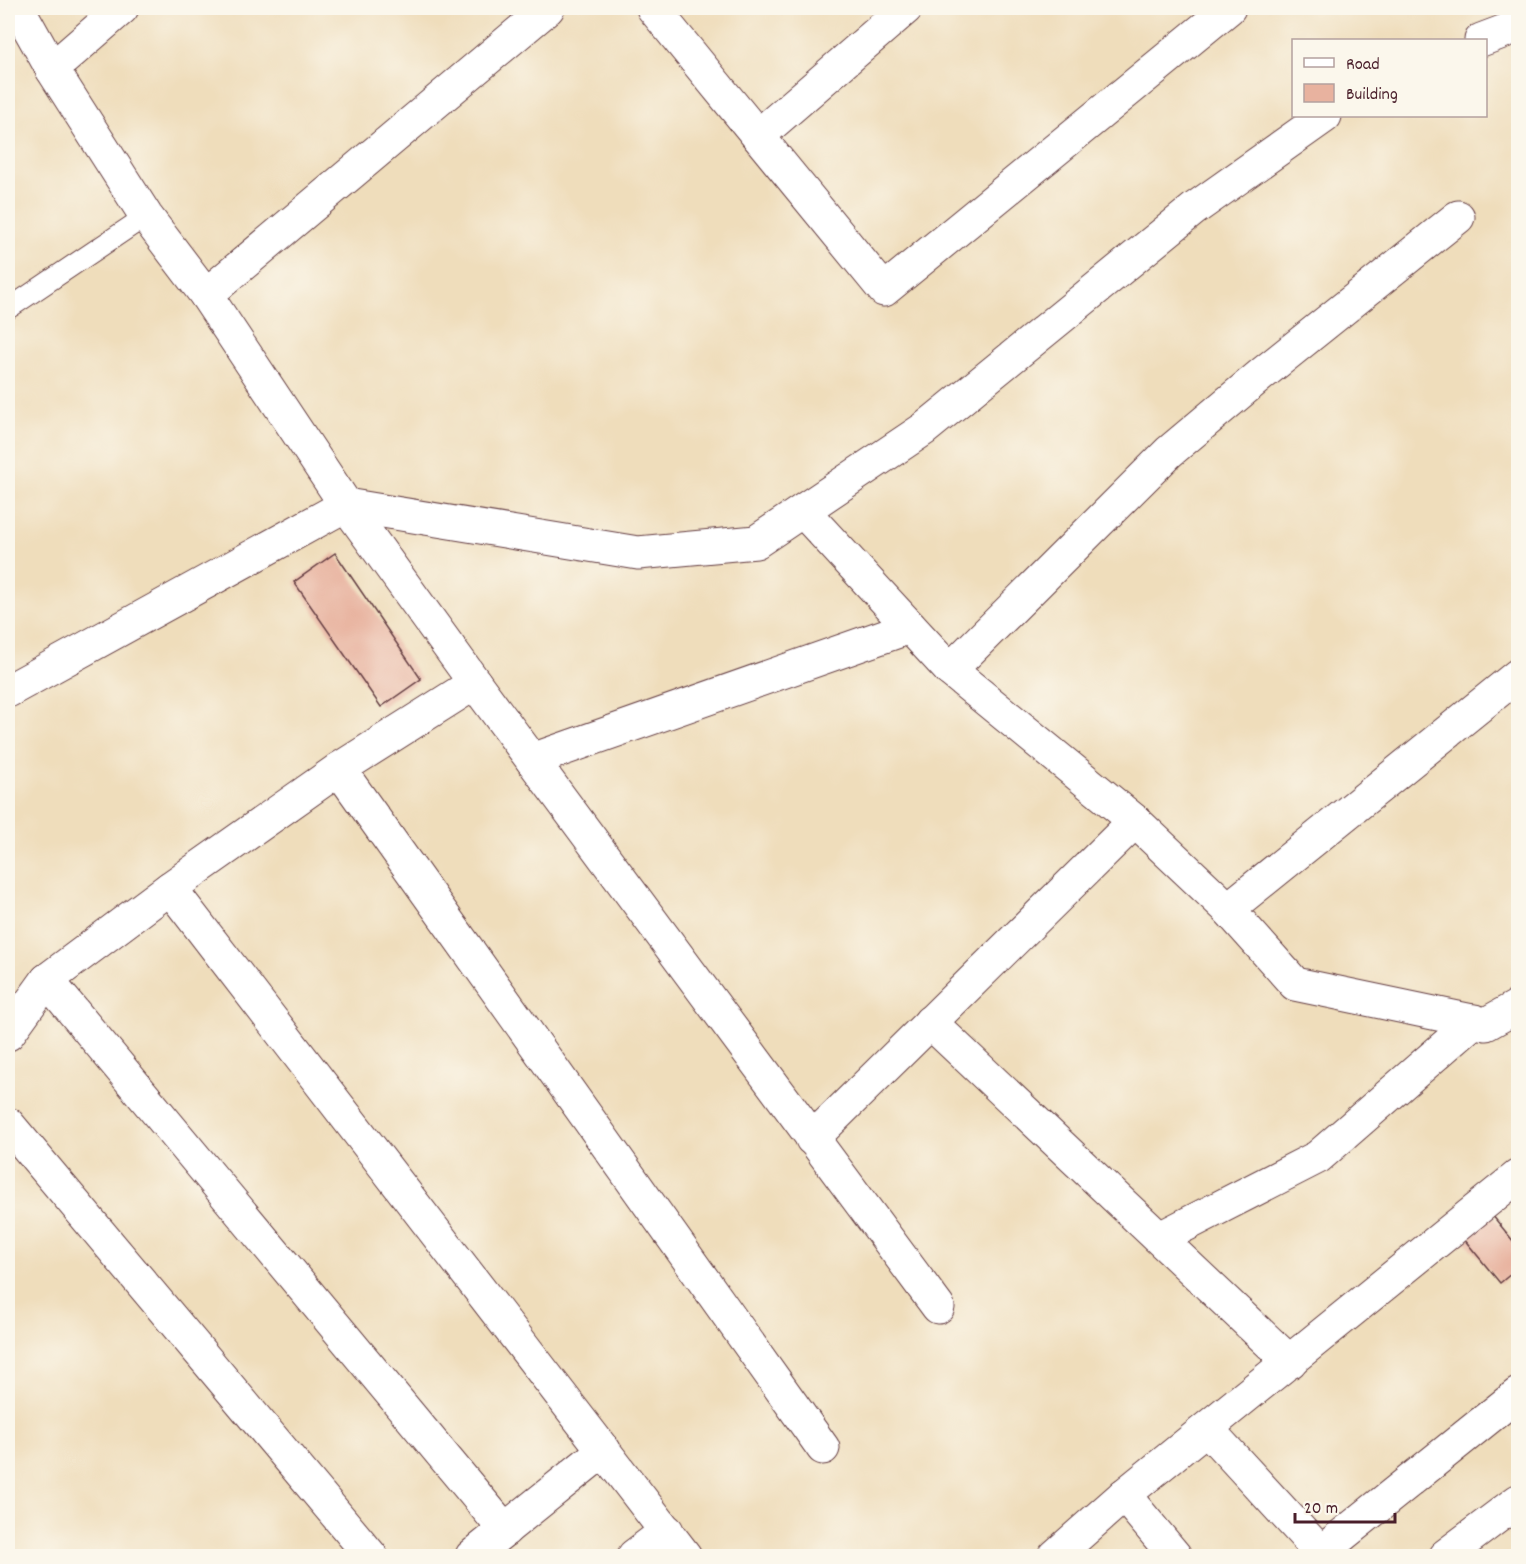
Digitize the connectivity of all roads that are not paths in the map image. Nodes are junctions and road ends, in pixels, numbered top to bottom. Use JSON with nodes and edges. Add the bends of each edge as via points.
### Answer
{"nodes":[{"id":1,"x":18,"y":8,"type":"edge"},
{"id":2,"x":122,"y":8,"type":"edge"},
{"id":3,"x":548,"y":8,"type":"edge"},
{"id":4,"x":653,"y":8,"type":"edge"},
{"id":5,"x":906,"y":8,"type":"edge"},
{"id":6,"x":1229,"y":8,"type":"edge"},
{"id":7,"x":1518,"y":26,"type":"edge"},
{"id":8,"x":1484,"y":39,"type":"edge"},
{"id":9,"x":52,"y":69,"type":"junction"},
{"id":10,"x":1324,"y":117,"type":"edge"},
{"id":11,"x":758,"y":136,"type":"junction"},
{"id":12,"x":146,"y":216,"type":"junction"},
{"id":13,"x":1458,"y":217,"type":"dead end"},
{"id":14,"x":206,"y":295,"type":"junction"},
{"id":15,"x":8,"y":309,"type":"edge"},
{"id":16,"x":346,"y":505,"type":"junction"},
{"id":17,"x":803,"y":511,"type":"junction"},
{"id":18,"x":910,"y":627,"type":"junction"},
{"id":19,"x":950,"y":670,"type":"junction"},
{"id":20,"x":1518,"y":675,"type":"edge"},
{"id":21,"x":475,"y":683,"type":"junction"},
{"id":22,"x":8,"y":691,"type":"edge"},
{"id":23,"x":532,"y":760,"type":"junction"},
{"id":24,"x":339,"y":769,"type":"junction"},
{"id":25,"x":1135,"y":821,"type":"junction"},
{"id":26,"x":170,"y":888,"type":"junction"},
{"id":27,"x":1228,"y":909,"type":"junction"},
{"id":28,"x":47,"y":980,"type":"junction"},
{"id":29,"x":1518,"y":1005,"type":"edge"},
{"id":30,"x":1474,"y":1021,"type":"junction"},
{"id":31,"x":930,"y":1022,"type":"junction"},
{"id":32,"x":8,"y":1034,"type":"edge"},
{"id":33,"x":8,"y":1124,"type":"edge"},
{"id":34,"x":812,"y":1139,"type":"junction"},
{"id":35,"x":1518,"y":1176,"type":"edge"},
{"id":36,"x":1160,"y":1238,"type":"junction"},
{"id":37,"x":938,"y":1307,"type":"dead end"},
{"id":38,"x":1290,"y":1362,"type":"junction"},
{"id":39,"x":1518,"y":1394,"type":"edge"},
{"id":40,"x":1207,"y":1430,"type":"junction"},
{"id":41,"x":824,"y":1448,"type":"dead end"},
{"id":42,"x":604,"y":1450,"type":"junction"},
{"id":43,"x":1124,"y":1496,"type":"junction"},
{"id":44,"x":1518,"y":1501,"type":"edge"},
{"id":45,"x":505,"y":1530,"type":"junction"},
{"id":46,"x":676,"y":1544,"type":"edge"},
{"id":47,"x":1322,"y":1555,"type":"edge"},
{"id":48,"x":371,"y":1557,"type":"edge"},
{"id":49,"x":472,"y":1557,"type":"edge"},
{"id":50,"x":634,"y":1557,"type":"edge"},
{"id":51,"x":1055,"y":1557,"type":"edge"},
{"id":52,"x":1175,"y":1557,"type":"edge"},
{"id":53,"x":1445,"y":1557,"type":"edge"}],
"edges":[{"from":1,"to":9,"type":"street"},
{"from":2,"to":9,"type":"street"},
{"from":3,"to":14,"type":"street"},
{"from":4,"to":11,"type":"street"},
{"from":5,"to":11,"type":"street"},
{"from":6,"to":11,"type":"street","via":[[884,290]]},
{"from":7,"to":8,"type":"street"},
{"from":9,"to":12,"type":"street"},
{"from":10,"to":17,"type":"street","via":[[1194,209],[924,429]]},
{"from":12,"to":14,"type":"street"},
{"from":12,"to":15,"type":"lane"},
{"from":13,"to":19,"type":"street","via":[[1170,452]]},
{"from":14,"to":16,"type":"street"},
{"from":16,"to":17,"type":"street","via":[[638,553],[756,542]]},
{"from":16,"to":21,"type":"street"},
{"from":16,"to":22,"type":"street"},
{"from":17,"to":18,"type":"street"},
{"from":18,"to":19,"type":"street"},
{"from":18,"to":23,"type":"street"},
{"from":19,"to":25,"type":"street"},
{"from":20,"to":27,"type":"street"},
{"from":21,"to":23,"type":"street"},
{"from":21,"to":24,"type":"street"},
{"from":23,"to":34,"type":"street"},
{"from":24,"to":26,"type":"street"},
{"from":24,"to":41,"type":"street"},
{"from":25,"to":27,"type":"street"},
{"from":25,"to":31,"type":"street"},
{"from":26,"to":28,"type":"street"},
{"from":26,"to":42,"type":"street"},
{"from":27,"to":30,"type":"street","via":[[1295,984]]},
{"from":28,"to":32,"type":"street"},
{"from":28,"to":45,"type":"street"},
{"from":29,"to":30,"type":"street","via":[[1486,1024]]},
{"from":30,"to":36,"type":"street","via":[[1318,1157]]},
{"from":31,"to":34,"type":"street"},
{"from":31,"to":36,"type":"street"},
{"from":33,"to":48,"type":"street"},
{"from":34,"to":37,"type":"street"},
{"from":35,"to":38,"type":"street"},
{"from":36,"to":38,"type":"street"},
{"from":38,"to":40,"type":"street"},
{"from":39,"to":47,"type":"street"},
{"from":40,"to":43,"type":"street"},
{"from":40,"to":47,"type":"street"},
{"from":42,"to":45,"type":"street"},
{"from":42,"to":46,"type":"street"},
{"from":43,"to":51,"type":"street"},
{"from":43,"to":52,"type":"street"},
{"from":44,"to":53,"type":"street"},
{"from":45,"to":49,"type":"street"},
{"from":46,"to":50,"type":"street"}]}
